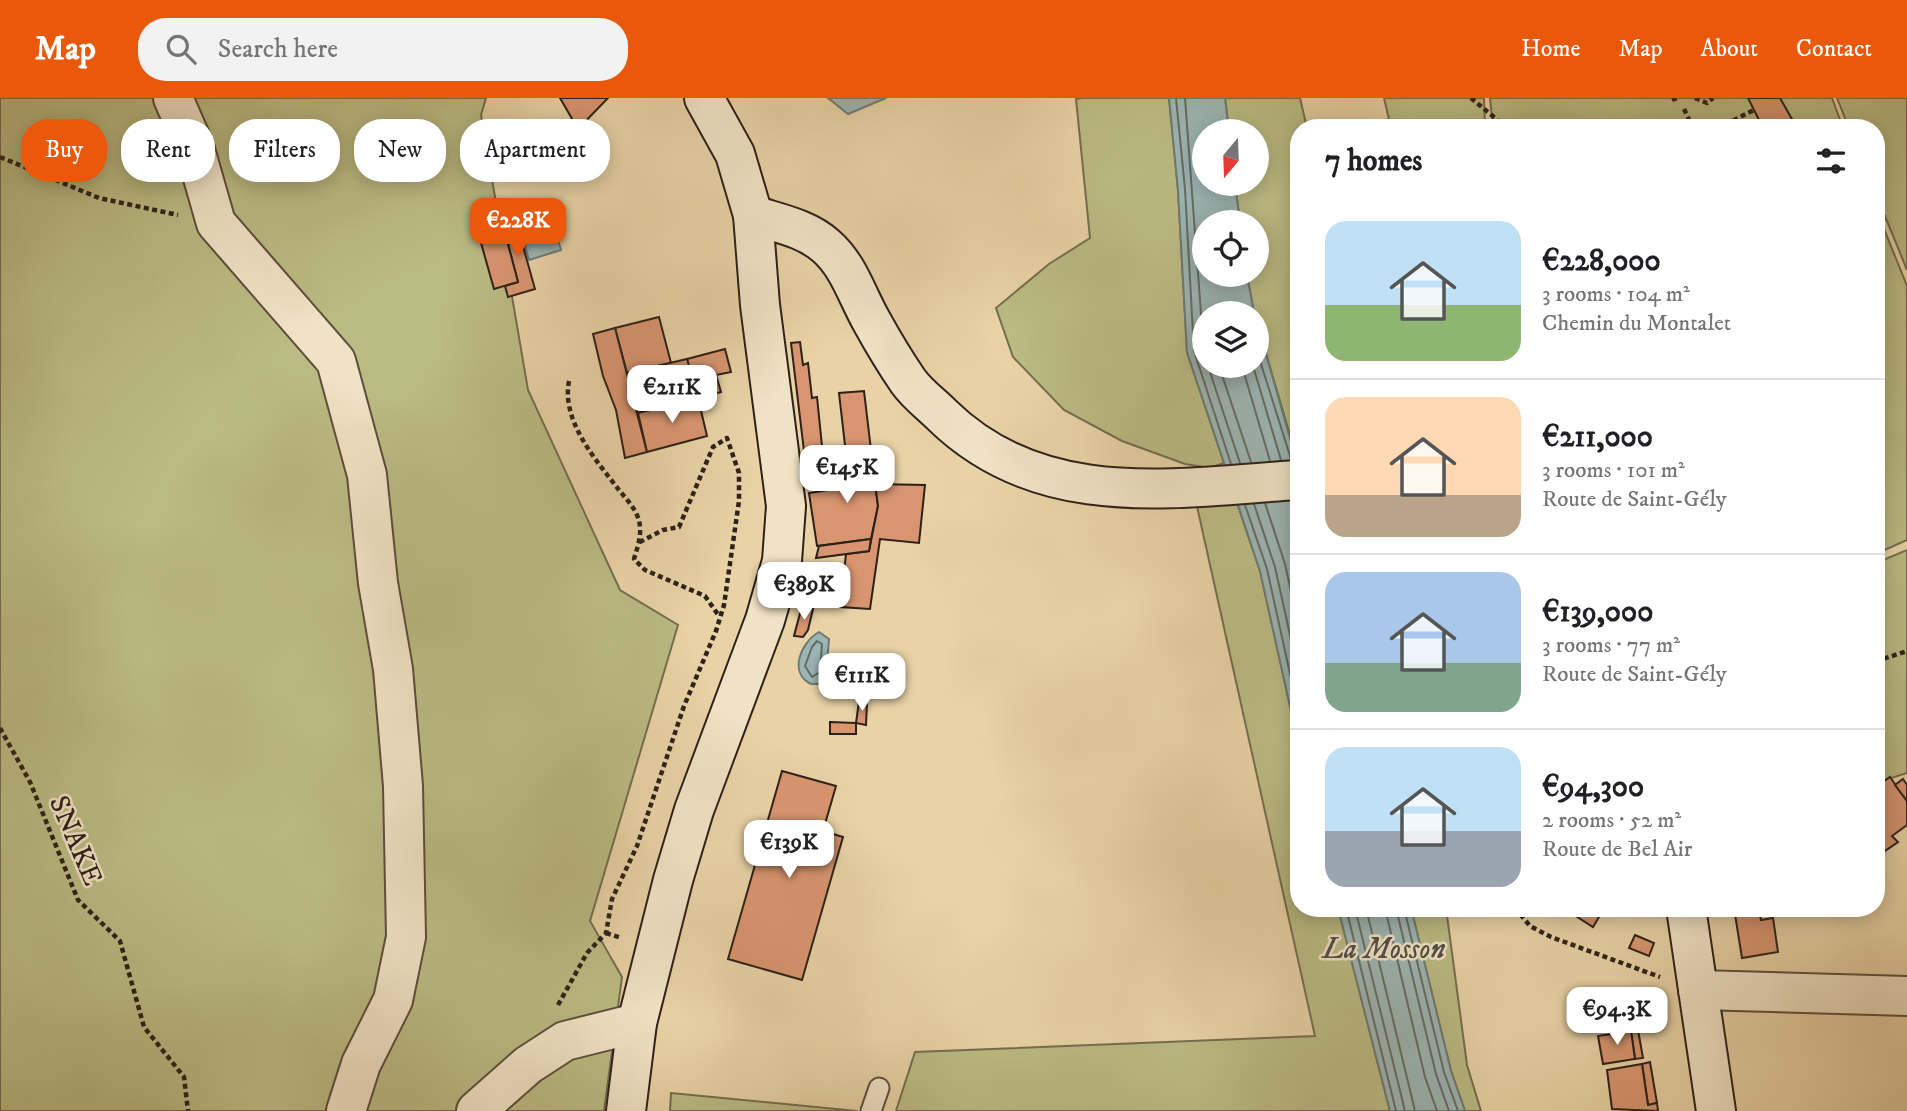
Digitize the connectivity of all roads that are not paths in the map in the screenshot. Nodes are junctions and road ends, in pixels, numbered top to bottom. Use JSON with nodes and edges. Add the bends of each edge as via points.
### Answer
{"nodes":[{"id":1,"x":173,"y":98,"type":"edge"},
{"id":2,"x":704,"y":98,"type":"edge"},
{"id":3,"x":753,"y":215,"type":"junction"},
{"id":4,"x":1290,"y":481,"type":"edge"},
{"id":5,"x":1687,"y":917,"type":"edge"},
{"id":6,"x":1698,"y":990,"type":"junction"},
{"id":7,"x":1907,"y":996,"type":"edge"},
{"id":8,"x":637,"y":1023,"type":"junction"},
{"id":9,"x":879,"y":1088,"type":"dead end"},
{"id":10,"x":346,"y":1111,"type":"edge"},
{"id":11,"x":477,"y":1111,"type":"edge"},
{"id":12,"x":626,"y":1111,"type":"edge"},
{"id":13,"x":871,"y":1111,"type":"edge"},
{"id":14,"x":1716,"y":1111,"type":"edge"}],
"edges":[{"from":1,"to":10,"type":"street","via":[[194,146],[216,223],[336,361],[367,475],[393,669],[403,786],[407,937],[393,1000],[360,1064]]},
{"from":2,"to":3,"type":"street","via":[[735,154]]},
{"from":3,"to":4,"type":"street","via":[[825,244],[843,264],[909,384],[963,436],[1002,459],[1044,476],[1100,488]]},
{"from":3,"to":8,"type":"street","via":[[786,506],[782,561],[765,620],[694,810]]},
{"from":5,"to":6,"type":"street"},
{"from":6,"to":7,"type":"street"},
{"from":6,"to":14,"type":"street"},
{"from":8,"to":11,"type":"street","via":[[565,1041],[528,1065]]},
{"from":8,"to":12,"type":"street"},
{"from":9,"to":13,"type":"lane"}]}
